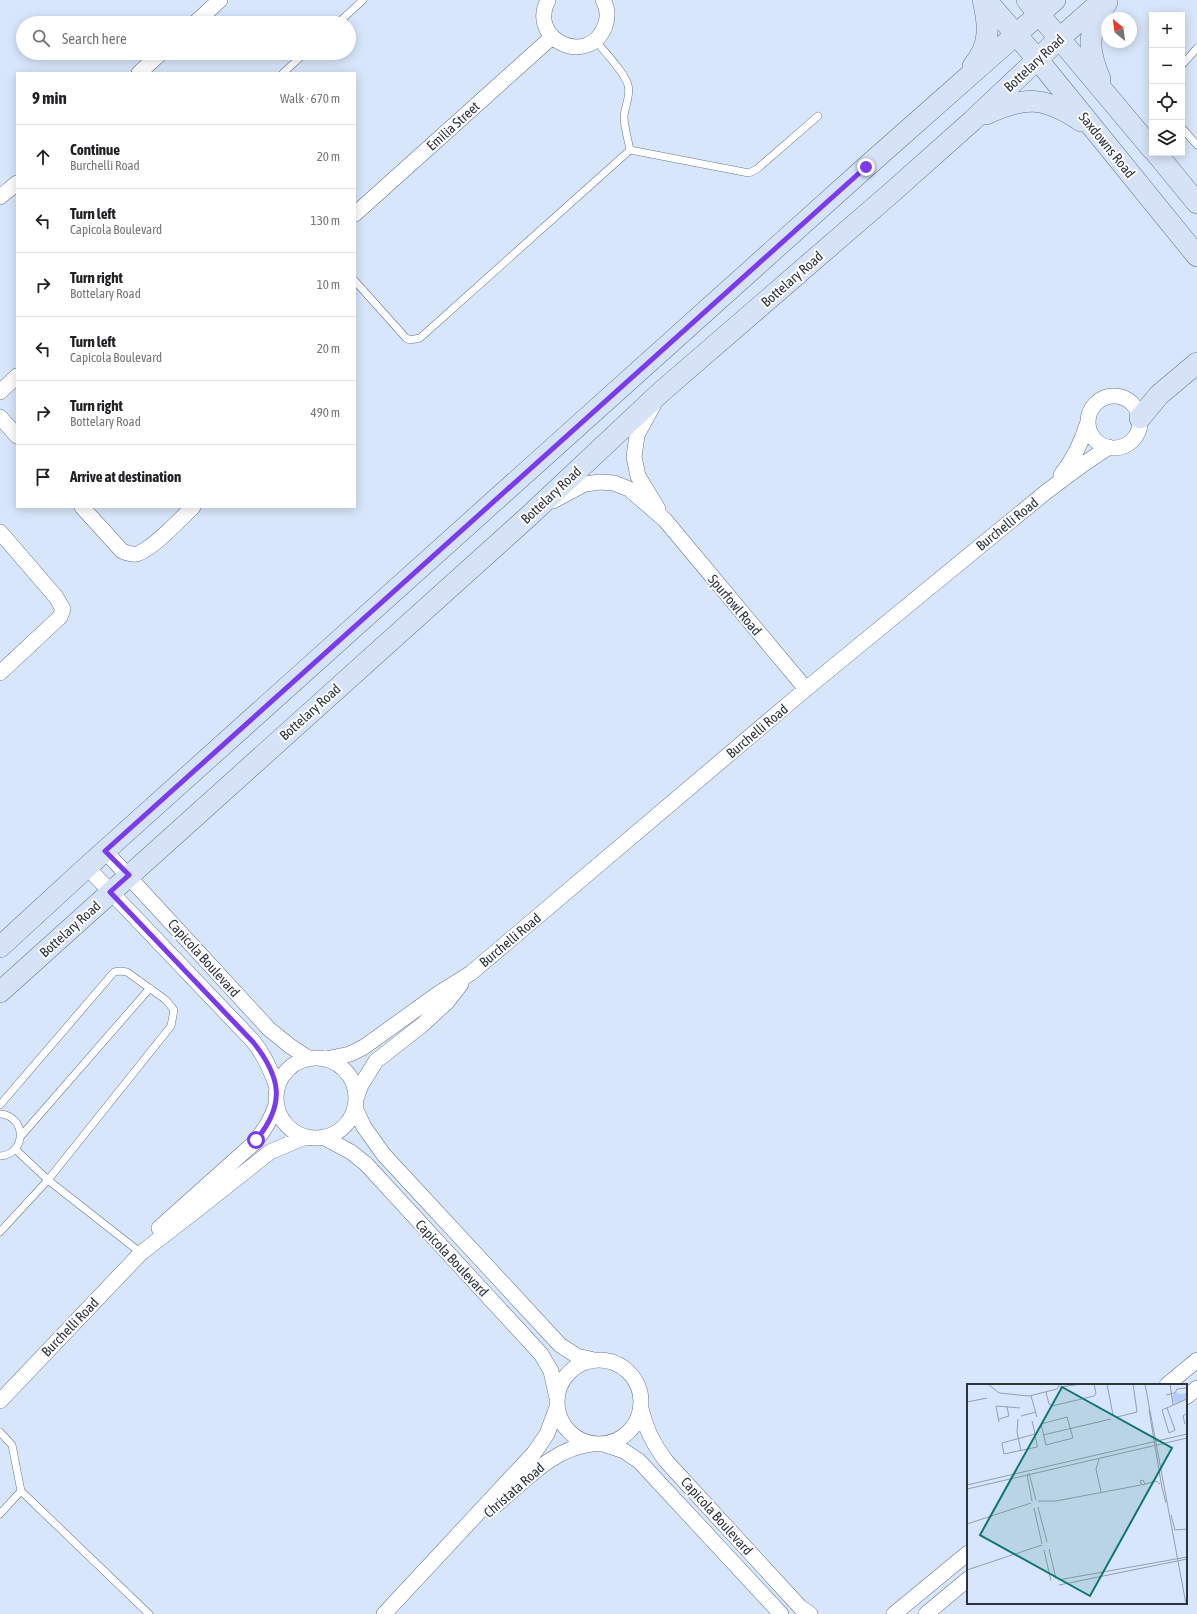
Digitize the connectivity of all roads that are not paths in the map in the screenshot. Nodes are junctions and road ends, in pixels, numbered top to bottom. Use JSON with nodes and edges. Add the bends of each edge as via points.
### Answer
{"nodes":[{"id":1,"x":220,"y":0,"type":"edge"},
{"id":2,"x":363,"y":0,"type":"edge"},
{"id":3,"x":548,"y":0,"type":"edge"},
{"id":4,"x":603,"y":0,"type":"edge"},
{"id":5,"x":985,"y":0,"type":"edge"},
{"id":6,"x":1055,"y":0,"type":"edge"},
{"id":7,"x":1103,"y":0,"type":"edge"},
{"id":8,"x":1108,"y":0,"type":"edge"},
{"id":9,"x":1033,"y":7,"type":"edge"},
{"id":10,"x":203,"y":16,"type":"edge"},
{"id":11,"x":346,"y":16,"type":"edge"},
{"id":12,"x":1016,"y":34,"type":"junction"},
{"id":13,"x":552,"y":37,"type":"junction"},
{"id":14,"x":1060,"y":38,"type":"junction"},
{"id":15,"x":595,"y":40,"type":"junction"},
{"id":16,"x":1197,"y":48,"type":"edge"},
{"id":17,"x":153,"y":60,"type":"edge"},
{"id":18,"x":297,"y":60,"type":"edge"},
{"id":19,"x":1038,"y":60,"type":"junction"},
{"id":20,"x":1185,"y":62,"type":"edge"},
{"id":21,"x":140,"y":72,"type":"edge"},
{"id":22,"x":284,"y":72,"type":"edge"},
{"id":23,"x":949,"y":94,"type":"junction"},
{"id":24,"x":1107,"y":95,"type":"junction"},
{"id":25,"x":818,"y":116,"type":"dead end"},
{"id":26,"x":972,"y":121,"type":"junction"},
{"id":27,"x":1095,"y":130,"type":"junction"},
{"id":28,"x":1185,"y":131,"type":"edge"},
{"id":29,"x":1149,"y":145,"type":"edge"},
{"id":30,"x":1197,"y":145,"type":"edge"},
{"id":31,"x":630,"y":150,"type":"junction"},
{"id":32,"x":1159,"y":156,"type":"edge"},
{"id":33,"x":16,"y":184,"type":"edge"},
{"id":34,"x":0,"y":197,"type":"edge"},
{"id":35,"x":1197,"y":202,"type":"edge"},
{"id":36,"x":356,"y":213,"type":"edge"},
{"id":37,"x":1197,"y":256,"type":"edge"},
{"id":38,"x":356,"y":282,"type":"edge"},
{"id":39,"x":1197,"y":363,"type":"edge"},
{"id":40,"x":16,"y":377,"type":"edge"},
{"id":41,"x":0,"y":392,"type":"edge"},
{"id":42,"x":661,"y":392,"type":"junction"},
{"id":43,"x":0,"y":417,"type":"edge"},
{"id":44,"x":1140,"y":418,"type":"junction"},
{"id":45,"x":1088,"y":422,"type":"junction"},
{"id":46,"x":16,"y":435,"type":"edge"},
{"id":47,"x":1109,"y":447,"type":"junction"},
{"id":48,"x":1046,"y":492,"type":"junction"},
{"id":49,"x":83,"y":508,"type":"edge"},
{"id":50,"x":192,"y":508,"type":"edge"},
{"id":51,"x":529,"y":516,"type":"junction"},
{"id":52,"x":665,"y":520,"type":"junction"},
{"id":53,"x":0,"y":532,"type":"edge"},
{"id":54,"x":0,"y":673,"type":"edge"},
{"id":55,"x":806,"y":689,"type":"junction"},
{"id":56,"x":105,"y":851,"type":"junction"},
{"id":57,"x":87,"y":867,"type":"junction"},
{"id":58,"x":129,"y":875,"type":"junction"},
{"id":59,"x":110,"y":892,"type":"junction"},
{"id":60,"x":0,"y":948,"type":"edge"},
{"id":61,"x":471,"y":973,"type":"junction"},
{"id":62,"x":150,"y":988,"type":"junction"},
{"id":63,"x":0,"y":992,"type":"edge"},
{"id":64,"x":308,"y":1058,"type":"junction"},
{"id":65,"x":326,"y":1059,"type":"junction"},
{"id":66,"x":277,"y":1087,"type":"junction"},
{"id":67,"x":356,"y":1104,"type":"junction"},
{"id":68,"x":0,"y":1105,"type":"edge"},
{"id":69,"x":276,"y":1105,"type":"junction"},
{"id":70,"x":0,"y":1114,"type":"edge"},
{"id":71,"x":21,"y":1136,"type":"junction"},
{"id":72,"x":305,"y":1137,"type":"junction"},
{"id":73,"x":323,"y":1138,"type":"junction"},
{"id":74,"x":15,"y":1149,"type":"junction"},
{"id":75,"x":1,"y":1157,"type":"edge"},
{"id":76,"x":48,"y":1180,"type":"junction"},
{"id":77,"x":0,"y":1232,"type":"edge"},
{"id":78,"x":141,"y":1253,"type":"junction"},
{"id":79,"x":594,"y":1360,"type":"junction"},
{"id":80,"x":1197,"y":1360,"type":"edge"},
{"id":81,"x":1168,"y":1384,"type":"edge"},
{"id":82,"x":1197,"y":1388,"type":"edge"},
{"id":83,"x":1187,"y":1396,"type":"edge"},
{"id":84,"x":0,"y":1401,"type":"edge"},
{"id":85,"x":557,"y":1402,"type":"junction"},
{"id":86,"x":641,"y":1408,"type":"junction"},
{"id":87,"x":0,"y":1432,"type":"edge"},
{"id":88,"x":598,"y":1444,"type":"junction"},
{"id":89,"x":21,"y":1491,"type":"junction"},
{"id":90,"x":0,"y":1514,"type":"edge"},
{"id":91,"x":443,"y":1552,"type":"junction"},
{"id":92,"x":967,"y":1554,"type":"edge"},
{"id":93,"x":967,"y":1580,"type":"edge"},
{"id":94,"x":149,"y":1614,"type":"edge"},
{"id":95,"x":384,"y":1614,"type":"edge"},
{"id":96,"x":780,"y":1614,"type":"edge"},
{"id":97,"x":810,"y":1614,"type":"edge"},
{"id":98,"x":894,"y":1614,"type":"edge"},
{"id":99,"x":926,"y":1614,"type":"edge"}],
"edges":[{"from":1,"to":10,"type":"street"},
{"from":2,"to":11,"type":"lane"},
{"from":3,"to":13,"type":"street","via":[[544,16],[546,27]]},
{"from":4,"to":15,"type":"street","via":[[607,12],[606,22],[603,31]]},
{"from":5,"to":12,"type":"main road","name":"Saxdowns Road"},
{"from":5,"to":23,"type":"main road","via":[[988,24],[986,42],[979,59]]},
{"from":6,"to":9,"type":"main road"},
{"from":7,"to":14,"type":"main road","name":"Bottelary Road"},
{"from":8,"to":24,"type":"main road","via":[[1091,35],[1090,51]]},
{"from":9,"to":12,"type":"main road"},
{"from":9,"to":14,"type":"main road"},
{"from":12,"to":19,"type":"main road","name":"Saxdowns Road"},
{"from":12,"to":23,"type":"main road"},
{"from":13,"to":15,"type":"street","via":[[559,43],[578,47]]},
{"from":13,"to":36,"type":"street","name":"Emilia Street"},
{"from":14,"to":19,"type":"main road","name":"Bottelary Road"},
{"from":14,"to":24,"type":"main road"},
{"from":15,"to":31,"type":"lane","via":[[624,76],[628,85],[624,123]]},
{"from":16,"to":20,"type":"lane"},
{"from":17,"to":21,"type":"street"},
{"from":18,"to":22,"type":"lane"},
{"from":19,"to":26,"type":"main road","name":"Bottelary Road"},
{"from":19,"to":27,"type":"main road","name":"Saxdowns Road"},
{"from":23,"to":56,"type":"main road"},
{"from":24,"to":29,"type":"main road"},
{"from":25,"to":31,"type":"lane","via":[[757,169],[749,173]]},
{"from":26,"to":27,"type":"main road","via":[[1002,107],[1034,100],[1066,111]]},
{"from":26,"to":42,"type":"main road","name":"Bottelary Road"},
{"from":27,"to":37,"type":"main road","name":"Saxdowns Road"},
{"from":28,"to":30,"type":"lane"},
{"from":31,"to":38,"type":"lane","via":[[420,338],[406,338]]},
{"from":32,"to":35,"type":"main road"},
{"from":33,"to":34,"type":"street"},
{"from":39,"to":44,"type":"main road","via":[[1159,395]]},
{"from":40,"to":41,"type":"street"},
{"from":42,"to":51,"type":"main road","name":"Bottelary Road"},
{"from":42,"to":52,"type":"street","name":"Spurfowl Road","via":[[636,436],[634,457],[638,476]]},
{"from":43,"to":46,"type":"street"},
{"from":44,"to":45,"type":"street","via":[[1132,403],[1125,398],[1108,396],[1093,406]]},
{"from":44,"to":47,"type":"street","via":[[1140,426],[1132,440],[1125,445]]},
{"from":45,"to":47,"type":"street","via":[[1092,436]]},
{"from":45,"to":48,"type":"street","name":"Burchelli Road","via":[[1081,444],[1072,460]]},
{"from":47,"to":48,"type":"street","name":"Burchelli Road"},
{"from":48,"to":55,"type":"street","name":"Burchelli Road"},
{"from":49,"to":50,"type":"street","via":[[122,551],[129,554],[147,549]]},
{"from":51,"to":52,"type":"street","name":"Spurfowl Road","via":[[585,484],[614,482],[629,489]]},
{"from":51,"to":58,"type":"main road","name":"Bottelary Road"},
{"from":52,"to":55,"type":"street","name":"Spurfowl Road"},
{"from":53,"to":54,"type":"street","via":[[56,597],[63,609],[60,617]]},
{"from":55,"to":61,"type":"street","name":"Burchelli Road"},
{"from":56,"to":57,"type":"main road"},
{"from":56,"to":58,"type":"street","name":"Capicola Boulevard"},
{"from":57,"to":59,"type":"street","name":"Capicola Boulevard"},
{"from":57,"to":60,"type":"main road"},
{"from":58,"to":59,"type":"main road","name":"Bottelary Road"},
{"from":58,"to":64,"type":"street","name":"Capicola Boulevard","via":[[269,1029]]},
{"from":59,"to":63,"type":"main road","name":"Bottelary Road"},
{"from":59,"to":66,"type":"street","name":"Capicola Boulevard","via":[[253,1042],[264,1055]]},
{"from":61,"to":65,"type":"street","name":"Burchelli Road","via":[[364,1047],[350,1054]]},
{"from":61,"to":67,"type":"street","name":"Burchelli Road","via":[[447,1002],[376,1061],[361,1085]]},
{"from":62,"to":68,"type":"lane","via":[[127,972],[114,972]]},
{"from":62,"to":71,"type":"lane"},
{"from":62,"to":76,"type":"lane","via":[[174,1010],[171,1026]]},
{"from":64,"to":65,"type":"street"},
{"from":64,"to":66,"type":"street","via":[[289,1069]]},
{"from":65,"to":67,"type":"street","via":[[334,1062],[353,1081]]},
{"from":66,"to":69,"type":"street"},
{"from":67,"to":73,"type":"street","via":[[346,1124],[332,1135]]},
{"from":67,"to":79,"type":"street","name":"Capicola Boulevard","via":[[364,1127],[384,1155],[557,1342],[577,1356]]},
{"from":69,"to":72,"type":"street","via":[[289,1128]]},
{"from":69,"to":78,"type":"street","name":"Burchelli Road","via":[[265,1129],[254,1142],[154,1233]]},
{"from":70,"to":71,"type":"lane","via":[[11,1117],[16,1122]]},
{"from":71,"to":74,"type":"lane"},
{"from":72,"to":73,"type":"street"},
{"from":72,"to":78,"type":"street","name":"Burchelli Road","via":[[270,1152]]},
{"from":73,"to":85,"type":"street","name":"Capicola Boulevard","via":[[351,1152],[366,1164],[541,1354],[551,1371]]},
{"from":74,"to":75,"type":"lane"},
{"from":74,"to":76,"type":"lane"},
{"from":76,"to":77,"type":"lane"},
{"from":76,"to":78,"type":"lane"},
{"from":78,"to":84,"type":"street","name":"Burchelli Road"},
{"from":79,"to":85,"type":"street","via":[[569,1372],[559,1388]]},
{"from":79,"to":86,"type":"street","via":[[613,1362],[629,1373],[639,1389]]},
{"from":80,"to":81,"type":"street"},
{"from":82,"to":83,"type":"street"},
{"from":85,"to":88,"type":"street","via":[[559,1416],[569,1432],[584,1442]]},
{"from":85,"to":91,"type":"street","name":"Christata Road","via":[[552,1426],[541,1444]]},
{"from":86,"to":88,"type":"street","via":[[635,1425],[628,1433],[617,1440]]},
{"from":86,"to":97,"type":"street","name":"Capicola Boulevard","via":[[650,1438],[666,1460],[800,1607]]},
{"from":87,"to":89,"type":"lane","via":[[12,1445]]},
{"from":88,"to":91,"type":"street","name":"Christata Road","via":[[565,1451],[546,1462]]},
{"from":88,"to":96,"type":"street","name":"Capicola Boulevard","via":[[624,1451],[640,1461]]},
{"from":89,"to":90,"type":"lane"},
{"from":89,"to":94,"type":"lane"},
{"from":91,"to":95,"type":"street","name":"Christata Road"},
{"from":92,"to":98,"type":"street"},
{"from":93,"to":99,"type":"street"}]}
